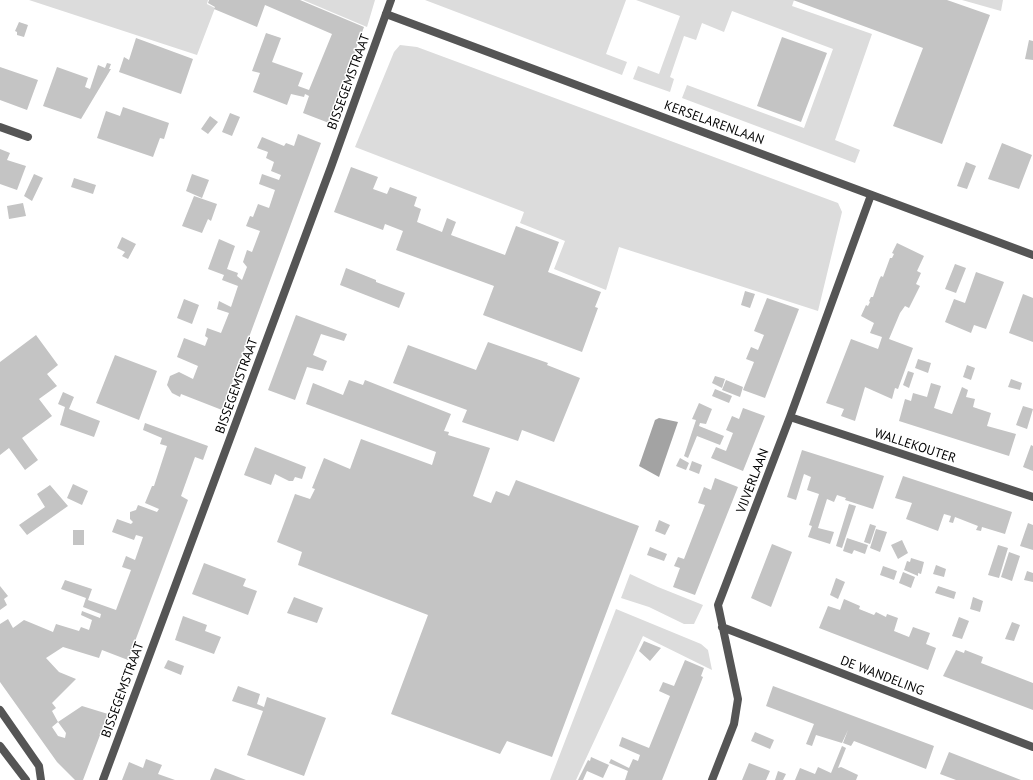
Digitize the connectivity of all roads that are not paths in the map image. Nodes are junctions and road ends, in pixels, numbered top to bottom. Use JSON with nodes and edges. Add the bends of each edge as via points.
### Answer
{"nodes":[{"id":1,"x":391,"y":0,"type":"edge"},
{"id":2,"x":386,"y":14,"type":"junction"},
{"id":3,"x":0,"y":127,"type":"edge"},
{"id":4,"x":28,"y":137,"type":"dead end"},
{"id":5,"x":871,"y":194,"type":"junction"},
{"id":6,"x":1033,"y":255,"type":"edge"},
{"id":7,"x":790,"y":417,"type":"junction"},
{"id":8,"x":1033,"y":497,"type":"edge"},
{"id":9,"x":722,"y":627,"type":"junction"},
{"id":10,"x":0,"y":710,"type":"edge"},
{"id":11,"x":0,"y":746,"type":"edge"},
{"id":12,"x":1033,"y":747,"type":"edge"},
{"id":13,"x":26,"y":780,"type":"edge"},
{"id":14,"x":41,"y":780,"type":"edge"},
{"id":15,"x":103,"y":780,"type":"edge"},
{"id":16,"x":712,"y":780,"type":"edge"}],
"edges":[{"from":1,"to":2,"type":"street","name":"BISSEGEMSTRAAT"},
{"from":2,"to":5,"type":"street","name":"KERSELARENLAAN"},
{"from":2,"to":15,"type":"street","name":"BISSEGEMSTRAAT"},
{"from":3,"to":4,"type":"street"},
{"from":5,"to":6,"type":"street","name":"KERSELARENLAAN"},
{"from":5,"to":7,"type":"street","name":"VIJVERLAAN"},
{"from":7,"to":8,"type":"street","name":"WALLEKOUTER"},
{"from":7,"to":9,"type":"street","name":"VIJVERLAAN","via":[[718,605]]},
{"from":9,"to":12,"type":"street","name":"DE WANDELING"},
{"from":9,"to":16,"type":"street","name":"VIJVERLAAN","via":[[738,699],[734,724]]},
{"from":10,"to":14,"type":"street","via":[[39,766]]},
{"from":11,"to":13,"type":"street"}]}
